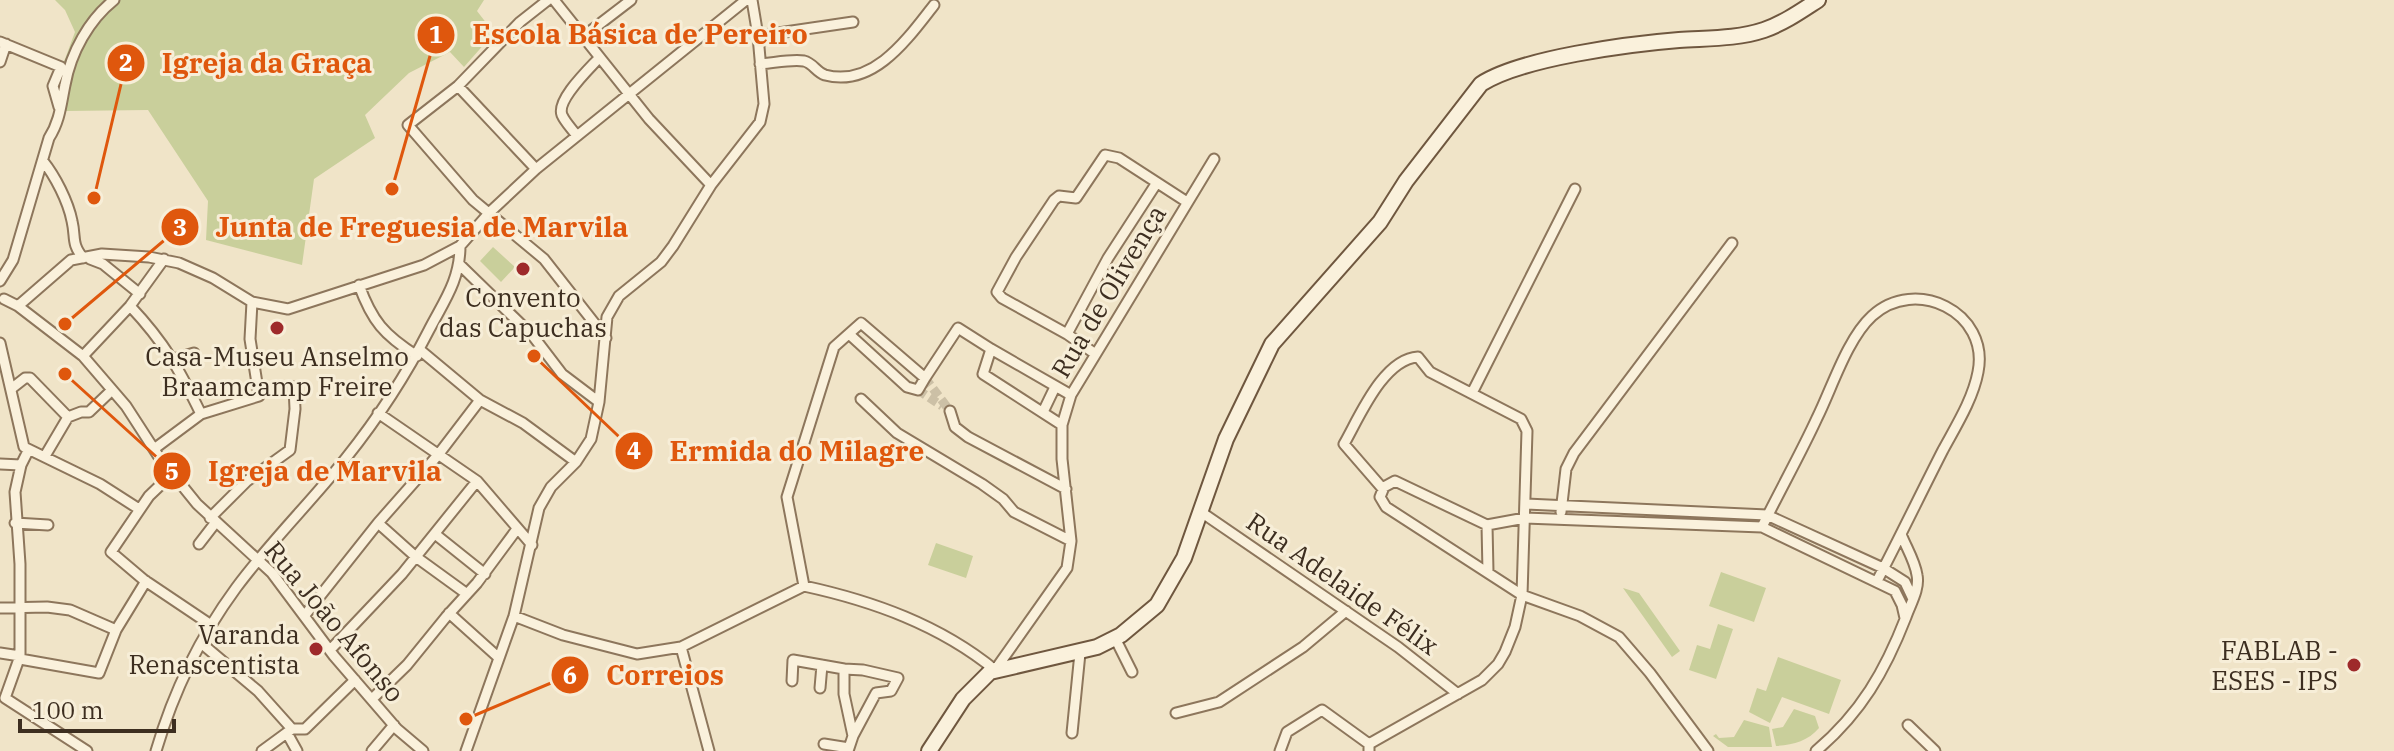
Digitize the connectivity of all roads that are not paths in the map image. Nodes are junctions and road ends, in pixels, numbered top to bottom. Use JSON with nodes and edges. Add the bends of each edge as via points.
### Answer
{"nodes":[{"id":1,"x":114,"y":0,"type":"edge"},
{"id":2,"x":548,"y":0,"type":"edge"},
{"id":3,"x":554,"y":0,"type":"edge"},
{"id":4,"x":631,"y":0,"type":"edge"},
{"id":5,"x":749,"y":0,"type":"edge"},
{"id":6,"x":1818,"y":0,"type":"edge"},
{"id":7,"x":934,"y":5,"type":"dead end"},
{"id":8,"x":853,"y":22,"type":"dead end"},
{"id":9,"x":584,"y":36,"type":"junction"},
{"id":10,"x":758,"y":36,"type":"junction"},
{"id":11,"x":3,"y":43,"type":"edge"},
{"id":12,"x":599,"y":58,"type":"junction"},
{"id":13,"x":0,"y":62,"type":"edge"},
{"id":14,"x":760,"y":64,"type":"junction"},
{"id":15,"x":458,"y":86,"type":"junction"},
{"id":16,"x":628,"y":94,"type":"junction"},
{"id":17,"x":60,"y":111,"type":"junction"},
{"id":18,"x":577,"y":136,"type":"junction"},
{"id":19,"x":1214,"y":159,"type":"dead end"},
{"id":20,"x":43,"y":161,"type":"junction"},
{"id":21,"x":536,"y":169,"type":"junction"},
{"id":22,"x":1156,"y":184,"type":"junction"},
{"id":23,"x":711,"y":185,"type":"junction"},
{"id":24,"x":1575,"y":189,"type":"dead end"},
{"id":25,"x":1187,"y":202,"type":"junction"},
{"id":26,"x":490,"y":212,"type":"junction"},
{"id":27,"x":1732,"y":243,"type":"dead end"},
{"id":28,"x":460,"y":246,"type":"junction"},
{"id":29,"x":83,"y":258,"type":"junction"},
{"id":30,"x":164,"y":259,"type":"junction"},
{"id":31,"x":460,"y":265,"type":"junction"},
{"id":32,"x":0,"y":281,"type":"edge"},
{"id":33,"x":359,"y":285,"type":"junction"},
{"id":34,"x":140,"y":294,"type":"junction"},
{"id":35,"x":1,"y":298,"type":"edge"},
{"id":36,"x":252,"y":302,"type":"junction"},
{"id":37,"x":18,"y":306,"type":"junction"},
{"id":38,"x":130,"y":306,"type":"junction"},
{"id":39,"x":849,"y":334,"type":"junction"},
{"id":40,"x":1067,"y":334,"type":"junction"},
{"id":41,"x":606,"y":338,"type":"junction"},
{"id":42,"x":0,"y":343,"type":"edge"},
{"id":43,"x":991,"y":349,"type":"junction"},
{"id":44,"x":194,"y":353,"type":"dead end"},
{"id":45,"x":418,"y":353,"type":"junction"},
{"id":46,"x":1094,"y":353,"type":"junction"},
{"id":47,"x":83,"y":356,"type":"junction"},
{"id":48,"x":174,"y":359,"type":"junction"},
{"id":49,"x":925,"y":378,"type":"junction"},
{"id":50,"x":294,"y":387,"type":"dead end"},
{"id":51,"x":1055,"y":387,"type":"junction"},
{"id":52,"x":11,"y":389,"type":"junction"},
{"id":53,"x":112,"y":390,"type":"junction"},
{"id":54,"x":1472,"y":393,"type":"junction"},
{"id":55,"x":1071,"y":395,"type":"junction"},
{"id":56,"x":861,"y":399,"type":"dead end"},
{"id":57,"x":480,"y":400,"type":"junction"},
{"id":58,"x":599,"y":402,"type":"junction"},
{"id":59,"x":950,"y":411,"type":"tunnel mouth"},
{"id":60,"x":1043,"y":412,"type":"junction"},
{"id":61,"x":378,"y":413,"type":"junction"},
{"id":62,"x":201,"y":414,"type":"junction"},
{"id":63,"x":68,"y":417,"type":"junction"},
{"id":64,"x":1062,"y":425,"type":"junction"},
{"id":65,"x":154,"y":449,"type":"junction"},
{"id":66,"x":28,"y":451,"type":"junction"},
{"id":67,"x":438,"y":455,"type":"junction"},
{"id":68,"x":45,"y":456,"type":"junction"},
{"id":69,"x":576,"y":462,"type":"junction"},
{"id":70,"x":0,"y":464,"type":"edge"},
{"id":71,"x":21,"y":465,"type":"junction"},
{"id":72,"x":172,"y":474,"type":"junction"},
{"id":73,"x":477,"y":481,"type":"junction"},
{"id":74,"x":1066,"y":489,"type":"junction"},
{"id":75,"x":1383,"y":489,"type":"junction"},
{"id":76,"x":1526,"y":504,"type":"junction"},
{"id":77,"x":1561,"y":506,"type":"junction"},
{"id":78,"x":139,"y":509,"type":"junction"},
{"id":79,"x":1201,"y":512,"type":"junction"},
{"id":80,"x":1767,"y":515,"type":"junction"},
{"id":81,"x":1525,"y":518,"type":"junction"},
{"id":82,"x":1560,"y":519,"type":"junction"},
{"id":83,"x":213,"y":520,"type":"junction"},
{"id":84,"x":15,"y":523,"type":"junction"},
{"id":85,"x":378,"y":523,"type":"junction"},
{"id":86,"x":48,"y":525,"type":"dead end"},
{"id":87,"x":1487,"y":525,"type":"junction"},
{"id":88,"x":1762,"y":527,"type":"junction"},
{"id":89,"x":517,"y":529,"type":"junction"},
{"id":90,"x":435,"y":534,"type":"junction"},
{"id":91,"x":1901,"y":534,"type":"junction"},
{"id":92,"x":1071,"y":541,"type":"junction"},
{"id":93,"x":199,"y":544,"type":"dead end"},
{"id":94,"x":532,"y":545,"type":"junction"},
{"id":95,"x":416,"y":557,"type":"junction"},
{"id":96,"x":259,"y":561,"type":"junction"},
{"id":97,"x":1883,"y":568,"type":"junction"},
{"id":98,"x":1488,"y":572,"type":"junction"},
{"id":99,"x":485,"y":574,"type":"junction"},
{"id":100,"x":146,"y":581,"type":"junction"},
{"id":101,"x":1877,"y":581,"type":"junction"},
{"id":102,"x":804,"y":586,"type":"junction"},
{"id":103,"x":467,"y":594,"type":"junction"},
{"id":104,"x":1522,"y":595,"type":"junction"},
{"id":105,"x":1913,"y":599,"type":"junction"},
{"id":106,"x":18,"y":607,"type":"junction"},
{"id":107,"x":0,"y":608,"type":"edge"},
{"id":108,"x":1346,"y":611,"type":"junction"},
{"id":109,"x":449,"y":613,"type":"junction"},
{"id":110,"x":305,"y":615,"type":"junction"},
{"id":111,"x":514,"y":616,"type":"junction"},
{"id":112,"x":1905,"y":618,"type":"junction"},
{"id":113,"x":211,"y":625,"type":"junction"},
{"id":114,"x":116,"y":630,"type":"junction"},
{"id":115,"x":1115,"y":638,"type":"junction"},
{"id":116,"x":201,"y":643,"type":"junction"},
{"id":117,"x":681,"y":647,"type":"junction"},
{"id":118,"x":330,"y":650,"type":"junction"},
{"id":119,"x":0,"y":653,"type":"edge"},
{"id":120,"x":1080,"y":653,"type":"junction"},
{"id":121,"x":20,"y":658,"type":"junction"},
{"id":122,"x":499,"y":658,"type":"junction"},
{"id":123,"x":822,"y":665,"type":"junction"},
{"id":124,"x":844,"y":669,"type":"junction"},
{"id":125,"x":995,"y":670,"type":"junction"},
{"id":126,"x":1132,"y":672,"type":"dead end"},
{"id":127,"x":355,"y":680,"type":"junction"},
{"id":128,"x":792,"y":681,"type":"dead end"},
{"id":129,"x":820,"y":688,"type":"dead end"},
{"id":130,"x":1458,"y":694,"type":"junction"},
{"id":131,"x":372,"y":699,"type":"junction"},
{"id":132,"x":1176,"y":713,"type":"dead end"},
{"id":133,"x":394,"y":725,"type":"junction"},
{"id":134,"x":1908,"y":725,"type":"dead end"},
{"id":135,"x":290,"y":731,"type":"junction"},
{"id":136,"x":1072,"y":733,"type":"dead end"},
{"id":137,"x":853,"y":736,"type":"junction"},
{"id":138,"x":824,"y":744,"type":"dead end"},
{"id":139,"x":409,"y":746,"type":"edge"},
{"id":140,"x":1369,"y":748,"type":"edge"},
{"id":141,"x":849,"y":749,"type":"edge"},
{"id":142,"x":87,"y":751,"type":"edge"},
{"id":143,"x":156,"y":751,"type":"edge"},
{"id":144,"x":262,"y":751,"type":"edge"},
{"id":145,"x":297,"y":751,"type":"edge"},
{"id":146,"x":372,"y":751,"type":"edge"},
{"id":147,"x":423,"y":751,"type":"edge"},
{"id":148,"x":466,"y":751,"type":"edge"},
{"id":149,"x":709,"y":751,"type":"edge"},
{"id":150,"x":929,"y":751,"type":"edge"},
{"id":151,"x":1280,"y":751,"type":"edge"},
{"id":152,"x":1708,"y":751,"type":"edge"},
{"id":153,"x":1816,"y":751,"type":"edge"},
{"id":154,"x":1935,"y":751,"type":"edge"}],
"edges":[{"from":1,"to":17,"type":"street","via":[[99,12],[75,53]]},
{"from":2,"to":15,"type":"street"},
{"from":3,"to":9,"type":"street"},
{"from":4,"to":9,"type":"street"},
{"from":5,"to":10,"type":"street"},
{"from":5,"to":16,"type":"street"},
{"from":6,"to":79,"type":"street","via":[[1780,23],[1746,35],[1567,57],[1481,84],[1380,222],[1272,344],[1226,439]]},
{"from":7,"to":14,"type":"street","via":[[897,52],[858,74],[823,75],[804,61]]},
{"from":8,"to":10,"type":"street"},
{"from":9,"to":12,"type":"street"},
{"from":10,"to":14,"type":"street"},
{"from":11,"to":13,"type":"street"},
{"from":11,"to":17,"type":"street","via":[[61,67],[53,86]]},
{"from":12,"to":16,"type":"street"},
{"from":12,"to":18,"type":"street","via":[[561,107]]},
{"from":14,"to":23,"type":"street","via":[[760,122]]},
{"from":15,"to":21,"type":"street"},
{"from":15,"to":26,"type":"street","via":[[408,125],[473,200]]},
{"from":16,"to":18,"type":"street"},
{"from":16,"to":23,"type":"street"},
{"from":17,"to":20,"type":"street"},
{"from":18,"to":21,"type":"street"},
{"from":19,"to":25,"type":"street","name":"Rua de Olivença"},
{"from":20,"to":29,"type":"street","via":[[69,210],[74,246]]},
{"from":20,"to":32,"type":"street","via":[[13,260]]},
{"from":21,"to":26,"type":"street"},
{"from":22,"to":25,"type":"street"},
{"from":22,"to":40,"type":"street"},
{"from":22,"to":40,"type":"street","via":[[1119,158],[1105,155],[1076,198],[1054,200],[1000,283],[997,292],[1002,298]]},
{"from":23,"to":41,"type":"street","via":[[661,262],[619,296],[607,317]]},
{"from":24,"to":54,"type":"street"},
{"from":25,"to":46,"type":"street","name":"Rua de Olivença"},
{"from":26,"to":28,"type":"street"},
{"from":26,"to":41,"type":"street","via":[[544,259]]},
{"from":27,"to":77,"type":"street","via":[[1574,453]]},
{"from":28,"to":31,"type":"street"},
{"from":28,"to":33,"type":"street","via":[[424,265]]},
{"from":29,"to":30,"type":"street","via":[[102,254]]},
{"from":29,"to":34,"type":"street","via":[[103,264]]},
{"from":29,"to":37,"type":"street","via":[[60,267]]},
{"from":30,"to":34,"type":"street"},
{"from":30,"to":36,"type":"street","via":[[202,272]]},
{"from":31,"to":45,"type":"street","via":[[445,306]]},
{"from":31,"to":58,"type":"street","via":[[533,336],[562,374]]},
{"from":33,"to":36,"type":"street","via":[[288,309]]},
{"from":33,"to":45,"type":"street","via":[[376,323]]},
{"from":34,"to":38,"type":"street"},
{"from":35,"to":37,"type":"street","name":"Rua João Afonso"},
{"from":36,"to":62,"type":"street","via":[[250,339],[259,396]]},
{"from":37,"to":47,"type":"street","name":"Rua João Afonso"},
{"from":38,"to":47,"type":"street"},
{"from":38,"to":48,"type":"street"},
{"from":39,"to":49,"type":"street","via":[[861,323]]},
{"from":39,"to":49,"type":"street","via":[[907,387],[918,390]]},
{"from":39,"to":102,"type":"street","via":[[834,347],[787,497]]},
{"from":40,"to":46,"type":"street"},
{"from":41,"to":58,"type":"street"},
{"from":42,"to":52,"type":"street"},
{"from":43,"to":49,"type":"street","via":[[958,328]]},
{"from":43,"to":51,"type":"street"},
{"from":43,"to":60,"type":"street","via":[[983,374]]},
{"from":44,"to":48,"type":"street"},
{"from":45,"to":57,"type":"street"},
{"from":45,"to":61,"type":"street"},
{"from":46,"to":55,"type":"street","name":"Rua de Olivença"},
{"from":47,"to":53,"type":"street","name":"Rua João Afonso"},
{"from":48,"to":62,"type":"street"},
{"from":50,"to":83,"type":"street","via":[[290,450],[247,481]]},
{"from":51,"to":55,"type":"street"},
{"from":51,"to":60,"type":"street"},
{"from":52,"to":63,"type":"street","via":[[30,378]]},
{"from":52,"to":66,"type":"street"},
{"from":53,"to":63,"type":"street","via":[[89,412]]},
{"from":53,"to":65,"type":"street","name":"Rua João Afonso"},
{"from":54,"to":75,"type":"street","via":[[1430,372],[1418,357],[1387,372],[1344,444]]},
{"from":54,"to":76,"type":"street","via":[[1521,419],[1527,431]]},
{"from":55,"to":64,"type":"street","name":"Rua de Olivença"},
{"from":56,"to":92,"type":"street","via":[[897,433],[982,484],[1014,512]]},
{"from":57,"to":67,"type":"street"},
{"from":57,"to":69,"type":"street","via":[[523,423]]},
{"from":58,"to":69,"type":"street","via":[[591,439]]},
{"from":59,"to":74,"type":"street","via":[[955,427],[968,437]]},
{"from":60,"to":64,"type":"street"},
{"from":61,"to":67,"type":"street"},
{"from":61,"to":96,"type":"street"},
{"from":62,"to":65,"type":"street"},
{"from":63,"to":68,"type":"street"},
{"from":64,"to":74,"type":"street","name":"Rua de Olivença"},
{"from":65,"to":72,"type":"street","name":"Rua João Afonso"},
{"from":66,"to":68,"type":"street"},
{"from":66,"to":71,"type":"street"},
{"from":67,"to":73,"type":"street"},
{"from":67,"to":85,"type":"street"},
{"from":68,"to":78,"type":"street"},
{"from":69,"to":94,"type":"street","via":[[539,508]]},
{"from":70,"to":71,"type":"street"},
{"from":71,"to":84,"type":"street"},
{"from":72,"to":78,"type":"street"},
{"from":72,"to":83,"type":"street","name":"Rua João Afonso"},
{"from":73,"to":89,"type":"street"},
{"from":73,"to":90,"type":"street"},
{"from":74,"to":92,"type":"street","name":"Rua de Olivença"},
{"from":75,"to":87,"type":"street","via":[[1395,481]]},
{"from":75,"to":98,"type":"street","via":[[1380,497],[1386,507]]},
{"from":76,"to":77,"type":"street"},
{"from":76,"to":81,"type":"street"},
{"from":77,"to":80,"type":"street"},
{"from":77,"to":82,"type":"street"},
{"from":78,"to":100,"type":"street","via":[[111,552]]},
{"from":79,"to":108,"type":"street","name":"Rua Adelaide Félix"},
{"from":79,"to":115,"type":"street","via":[[1164,596]]},
{"from":80,"to":88,"type":"street"},
{"from":80,"to":91,"type":"street","via":[[1844,358],[1869,319],[1898,302],[1929,299],[1966,322],[1977,345],[1978,372]]},
{"from":80,"to":97,"type":"street"},
{"from":81,"to":82,"type":"street"},
{"from":81,"to":87,"type":"street"},
{"from":81,"to":104,"type":"street"},
{"from":82,"to":88,"type":"street"},
{"from":83,"to":93,"type":"street"},
{"from":83,"to":96,"type":"street","name":"Rua João Afonso"},
{"from":84,"to":86,"type":"street"},
{"from":84,"to":106,"type":"street"},
{"from":85,"to":95,"type":"street"},
{"from":85,"to":110,"type":"street"},
{"from":87,"to":98,"type":"street"},
{"from":88,"to":101,"type":"street"},
{"from":89,"to":94,"type":"street"},
{"from":89,"to":99,"type":"street"},
{"from":90,"to":95,"type":"street"},
{"from":90,"to":99,"type":"street"},
{"from":91,"to":97,"type":"street"},
{"from":91,"to":105,"type":"street","via":[[1918,577]]},
{"from":92,"to":125,"type":"street","name":"Rua de Olivença","via":[[1067,568]]},
{"from":94,"to":111,"type":"street"},
{"from":95,"to":103,"type":"street"},
{"from":95,"to":118,"type":"street"},
{"from":96,"to":110,"type":"street","name":"Rua João Afonso"},
{"from":96,"to":113,"type":"street"},
{"from":97,"to":101,"type":"street"},
{"from":97,"to":105,"type":"street","via":[[1905,582]]},
{"from":98,"to":104,"type":"street"},
{"from":99,"to":103,"type":"street"},
{"from":100,"to":113,"type":"street"},
{"from":100,"to":114,"type":"street"},
{"from":101,"to":112,"type":"street","via":[[1895,591]]},
{"from":102,"to":117,"type":"street"},
{"from":102,"to":125,"type":"street","via":[[933,628]]},
{"from":103,"to":109,"type":"street"},
{"from":104,"to":130,"type":"street","via":[[1498,664]]},
{"from":104,"to":152,"type":"street","via":[[1580,616],[1625,643]]},
{"from":105,"to":112,"type":"street"},
{"from":106,"to":107,"type":"street"},
{"from":106,"to":114,"type":"street","via":[[70,610]]},
{"from":106,"to":121,"type":"street"},
{"from":108,"to":130,"type":"street","name":"Rua Adelaide Félix"},
{"from":108,"to":132,"type":"street","via":[[1303,647],[1219,702]]},
{"from":109,"to":122,"type":"street"},
{"from":109,"to":131,"type":"street"},
{"from":110,"to":118,"type":"street","name":"Rua João Afonso"},
{"from":111,"to":117,"type":"street","via":[[637,654]]},
{"from":111,"to":122,"type":"street"},
{"from":112,"to":153,"type":"street","via":[[1872,690]]},
{"from":113,"to":116,"type":"street"},
{"from":114,"to":121,"type":"street","via":[[99,673]]},
{"from":115,"to":120,"type":"street"},
{"from":115,"to":126,"type":"street"},
{"from":116,"to":135,"type":"street","via":[[258,691]]},
{"from":116,"to":143,"type":"street"},
{"from":117,"to":149,"type":"street"},
{"from":118,"to":127,"type":"street","name":"Rua João Afonso"},
{"from":119,"to":121,"type":"street"},
{"from":120,"to":125,"type":"street"},
{"from":120,"to":136,"type":"street"},
{"from":121,"to":142,"type":"street","via":[[5,698]]},
{"from":122,"to":148,"type":"street"},
{"from":123,"to":124,"type":"street"},
{"from":123,"to":128,"type":"street","via":[[793,660]]},
{"from":123,"to":129,"type":"street"},
{"from":124,"to":137,"type":"street"},
{"from":124,"to":137,"type":"street","via":[[898,678],[891,691],[876,693]]},
{"from":125,"to":150,"type":"street","via":[[963,699]]},
{"from":127,"to":131,"type":"street","name":"Rua João Afonso"},
{"from":127,"to":135,"type":"street","via":[[305,729]]},
{"from":130,"to":140,"type":"street"},
{"from":131,"to":133,"type":"street","name":"Rua João Afonso"},
{"from":133,"to":139,"type":"street","name":"Rua João Afonso"},
{"from":133,"to":146,"type":"street"},
{"from":134,"to":154,"type":"street"},
{"from":135,"to":144,"type":"street"},
{"from":135,"to":145,"type":"street"},
{"from":137,"to":141,"type":"street"},
{"from":138,"to":141,"type":"street"},
{"from":139,"to":147,"type":"street","name":"Rua João Afonso"},
{"from":140,"to":151,"type":"street","via":[[1322,710],[1287,732]]}]}
